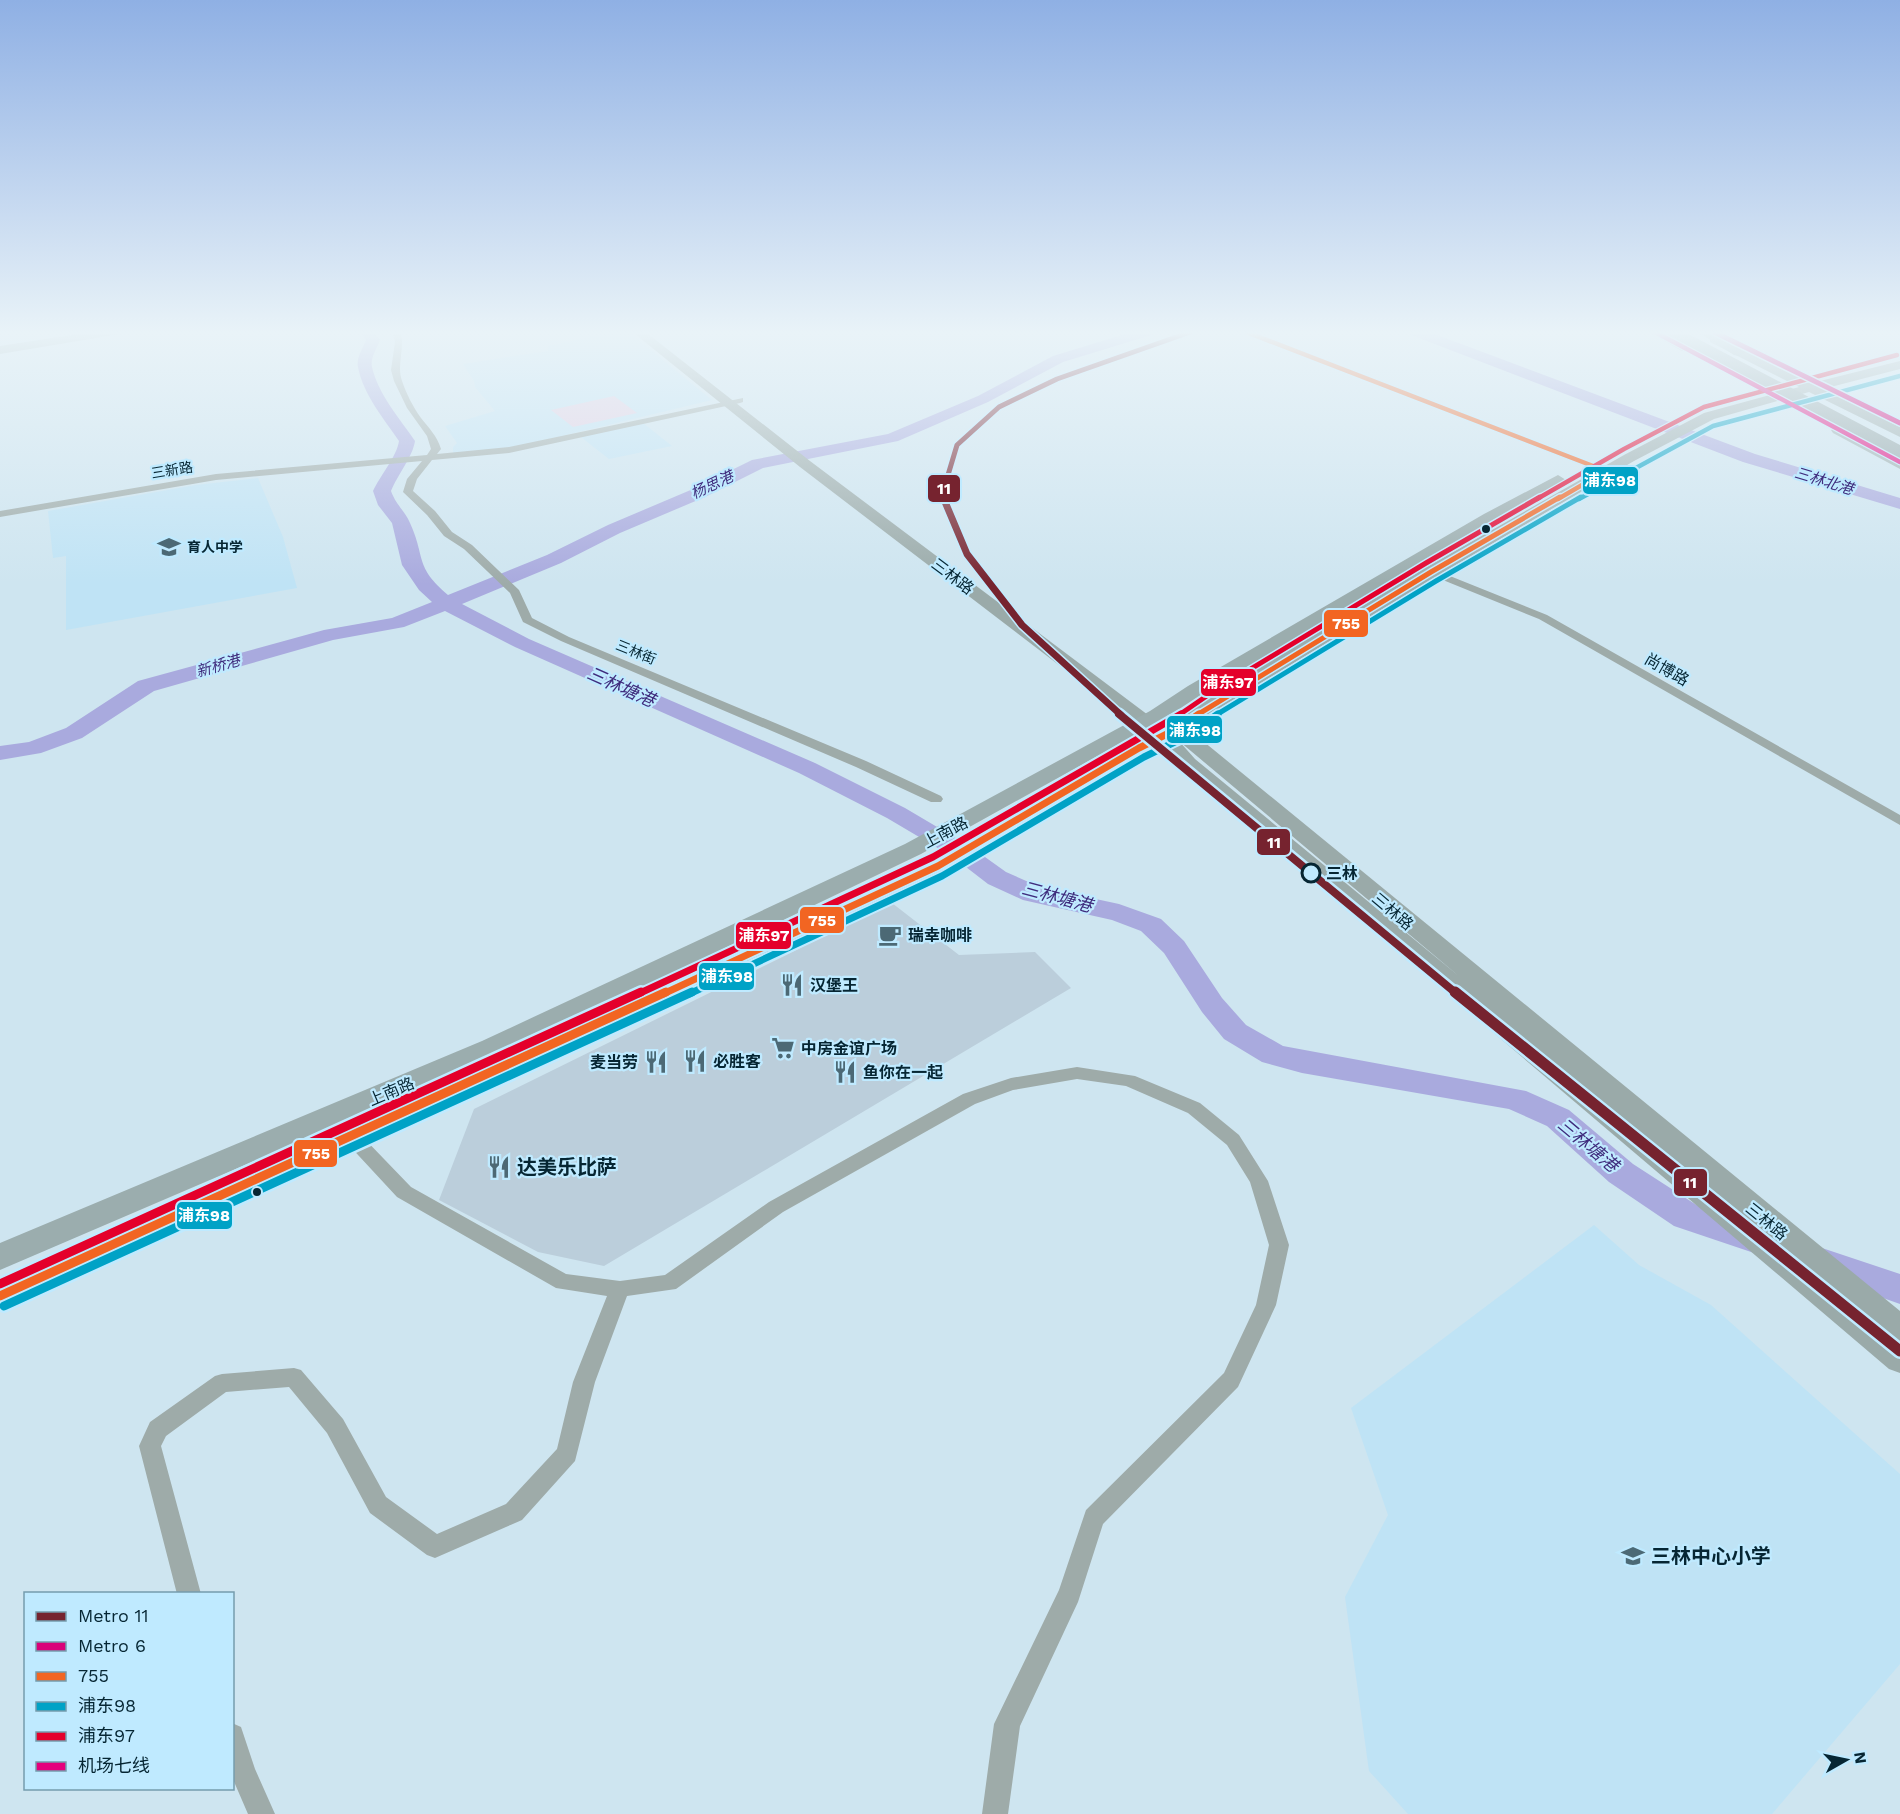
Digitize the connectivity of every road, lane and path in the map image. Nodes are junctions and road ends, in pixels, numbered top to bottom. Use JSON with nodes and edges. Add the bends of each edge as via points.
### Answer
{"nodes":[{"id":1,"x":415,"y":415,"type":"edge"},
{"id":2,"x":672,"y":415,"type":"edge"},
{"id":3,"x":750,"y":415,"type":"edge"},
{"id":4,"x":753,"y":415,"type":"edge"},
{"id":5,"x":1461,"y":415,"type":"edge"},
{"id":6,"x":1695,"y":415,"type":"edge"},
{"id":7,"x":1713,"y":415,"type":"edge"},
{"id":8,"x":1810,"y":415,"type":"edge"},
{"id":9,"x":1817,"y":415,"type":"edge"},
{"id":10,"x":1824,"y":415,"type":"edge"},
{"id":11,"x":1841,"y":415,"type":"edge"},
{"id":12,"x":1864,"y":415,"type":"edge"},
{"id":13,"x":1871,"y":415,"type":"edge"},
{"id":14,"x":1900,"y":427,"type":"edge"},
{"id":15,"x":1671,"y":429,"type":"junction"},
{"id":16,"x":1900,"y":433,"type":"edge"},
{"id":17,"x":1856,"y":440,"type":"joint"},
{"id":18,"x":1900,"y":443,"type":"edge"},
{"id":19,"x":1900,"y":455,"type":"edge"},
{"id":20,"x":809,"y":457,"type":"junction"},
{"id":21,"x":426,"y":459,"type":"junction"},
{"id":22,"x":1900,"y":463,"type":"edge"},
{"id":23,"x":1589,"y":464,"type":"junction"},
{"id":24,"x":1606,"y":471,"type":"junction"},
{"id":25,"x":0,"y":514,"type":"edge"},
{"id":26,"x":1410,"y":563,"type":"junction"},
{"id":27,"x":1431,"y":572,"type":"junction"},
{"id":28,"x":1160,"y":725,"type":"junction"},
{"id":29,"x":936,"y":799,"type":"dead end"},
{"id":30,"x":1900,"y":821,"type":"edge"},
{"id":31,"x":352,"y":1137,"type":"junction"},
{"id":32,"x":0,"y":1257,"type":"edge"},
{"id":33,"x":620,"y":1289,"type":"junction"},
{"id":34,"x":0,"y":1296,"type":"edge"},
{"id":35,"x":1900,"y":1329,"type":"edge"},
{"id":36,"x":1900,"y":1359,"type":"edge"},
{"id":37,"x":189,"y":1592,"type":"edge"},
{"id":38,"x":234,"y":1742,"type":"edge"},
{"id":39,"x":262,"y":1814,"type":"edge"},
{"id":40,"x":995,"y":1814,"type":"edge"}],
"edges":[{"from":1,"to":21,"type":"street","via":[[433,436],[436,449]]},
{"from":2,"to":21,"type":"street","name":"三新路","via":[[509,450]]},
{"from":3,"to":20,"type":"main road","name":"三林路","via":[[788,449]]},
{"from":4,"to":20,"type":"main road","name":"三林路"},
{"from":5,"to":23,"type":"street"},
{"from":6,"to":15,"type":"main road","name":"上南路"},
{"from":7,"to":15,"type":"main road","name":"上南路","via":[[1687,428]]},
{"from":8,"to":17,"type":"main road"},
{"from":9,"to":19,"type":"main road"},
{"from":10,"to":19,"type":"highway","bridge":true},
{"from":11,"to":18,"type":"highway"},
{"from":12,"to":16,"type":"main road"},
{"from":13,"to":14,"type":"main road"},
{"from":15,"to":23,"type":"main road","name":"上南路","via":[[1656,430]]},
{"from":15,"to":24,"type":"main road","name":"上南路"},
{"from":17,"to":22,"type":"highway"},
{"from":20,"to":28,"type":"main road","name":"三林路"},
{"from":21,"to":25,"type":"street","name":"三新路","via":[[186,482]]},
{"from":21,"to":29,"type":"street","name":"三林街","via":[[408,492],[448,534],[468,547],[515,592],[527,620]]},
{"from":23,"to":24,"type":"street"},
{"from":23,"to":26,"type":"main road","name":"上南路"},
{"from":24,"to":27,"type":"main road","name":"上南路"},
{"from":26,"to":27,"type":"street","name":"尚博路"},
{"from":26,"to":28,"type":"main road","name":"上南路","via":[[1195,690]]},
{"from":27,"to":28,"type":"main road","name":"上南路","via":[[1216,702]]},
{"from":27,"to":30,"type":"street","name":"尚博路","via":[[1543,617]]},
{"from":28,"to":31,"type":"main road","name":"上南路","via":[[938,866]]},
{"from":28,"to":32,"type":"main road","name":"上南路","via":[[913,849],[492,1048]]},
{"from":28,"to":35,"type":"main road","name":"三林路","via":[[1212,762]]},
{"from":28,"to":36,"type":"main road","name":"三林路","via":[[1188,763]]},
{"from":31,"to":33,"type":"street","via":[[404,1192],[563,1282]]},
{"from":31,"to":34,"type":"main road","name":"上南路"},
{"from":33,"to":37,"type":"street","via":[[584,1382],[567,1454],[514,1512],[435,1547],[378,1505],[335,1426],[294,1377],[222,1383],[158,1430],[150,1446]]},
{"from":33,"to":40,"type":"street","via":[[669,1283],[776,1207],[969,1099],[1011,1084],[1077,1073],[1128,1080],[1194,1108],[1233,1140],[1259,1181],[1279,1245],[1266,1305],[1232,1380],[1094,1518],[1070,1594],[1007,1724]]},
{"from":38,"to":39,"type":"street"}]}
